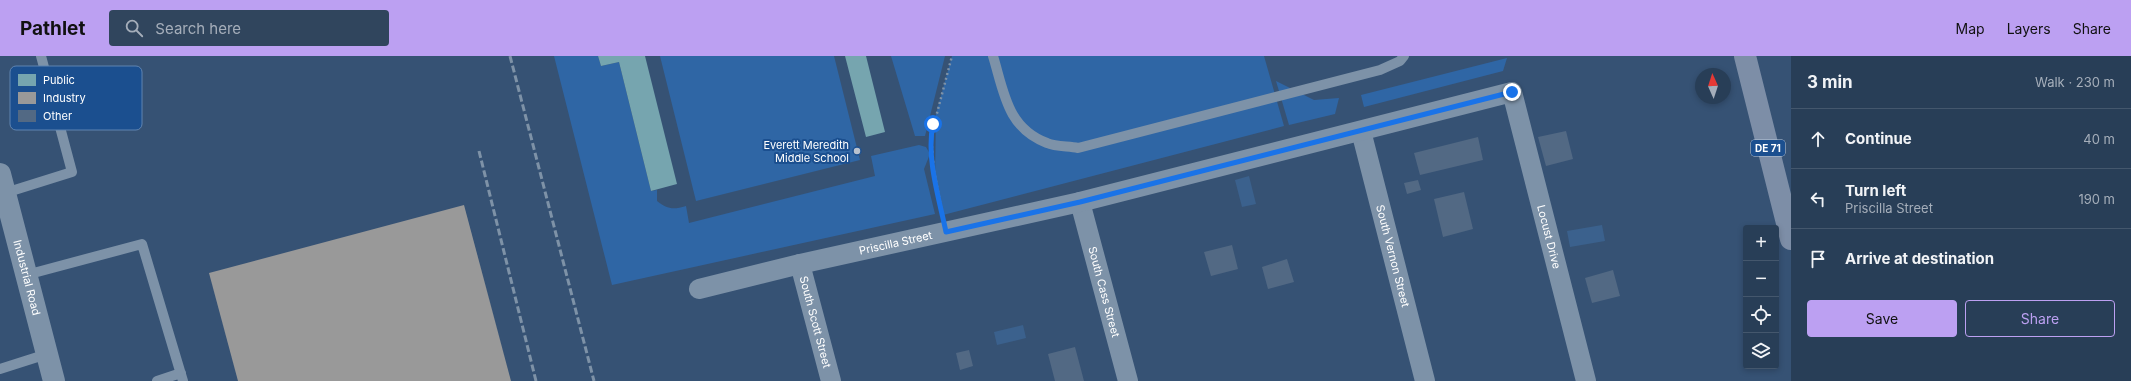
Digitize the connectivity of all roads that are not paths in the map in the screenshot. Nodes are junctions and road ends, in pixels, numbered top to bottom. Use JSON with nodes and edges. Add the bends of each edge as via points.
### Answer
{"nodes":[{"id":1,"x":41,"y":56,"type":"edge"},
{"id":2,"x":993,"y":56,"type":"edge"},
{"id":3,"x":1404,"y":56,"type":"edge"},
{"id":4,"x":1745,"y":56,"type":"edge"},
{"id":5,"x":44,"y":66,"type":"edge"},
{"id":6,"x":1512,"y":92,"type":"joint"},
{"id":7,"x":61,"y":130,"type":"edge"},
{"id":8,"x":1361,"y":131,"type":"junction"},
{"id":9,"x":3,"y":184,"type":"edge"},
{"id":10,"x":1080,"y":202,"type":"junction"},
{"id":11,"x":1791,"y":239,"type":"edge"},
{"id":12,"x":800,"y":264,"type":"junction"},
{"id":13,"x":26,"y":275,"type":"junction"},
{"id":14,"x":699,"y":289,"type":"dead end"},
{"id":15,"x":47,"y":354,"type":"junction"},
{"id":16,"x":0,"y":369,"type":"edge"},
{"id":17,"x":182,"y":377,"type":"edge"},
{"id":18,"x":54,"y":381,"type":"edge"},
{"id":19,"x":157,"y":381,"type":"edge"},
{"id":20,"x":831,"y":381,"type":"edge"},
{"id":21,"x":1128,"y":381,"type":"edge"},
{"id":22,"x":1425,"y":381,"type":"edge"},
{"id":23,"x":1586,"y":381,"type":"edge"}],
"edges":[{"from":1,"to":5,"type":"lane"},
{"from":2,"to":3,"type":"lane","via":[[1009,110],[1024,132],[1048,144],[1078,148],[1380,70],[1400,61]]},
{"from":4,"to":11,"type":"main road","number":"DE 71"},
{"from":6,"to":8,"type":"street","name":"Priscilla Street"},
{"from":6,"to":23,"type":"street","name":"Locust Drive"},
{"from":7,"to":9,"type":"lane","via":[[72,172]]},
{"from":8,"to":10,"type":"street","name":"Priscilla Street"},
{"from":8,"to":22,"type":"street","name":"South Vernon Street"},
{"from":9,"to":13,"type":"street","name":"Industrial Road"},
{"from":10,"to":12,"type":"street","name":"Priscilla Street"},
{"from":10,"to":21,"type":"street","name":"South Cass Street"},
{"from":12,"to":14,"type":"street","name":"Priscilla Street"},
{"from":12,"to":20,"type":"street","name":"South Scott Street"},
{"from":13,"to":15,"type":"street","name":"Industrial Road"},
{"from":13,"to":17,"type":"lane","via":[[142,244]]},
{"from":15,"to":16,"type":"lane"},
{"from":15,"to":18,"type":"street","name":"Industrial Road"},
{"from":17,"to":19,"type":"lane"}]}
